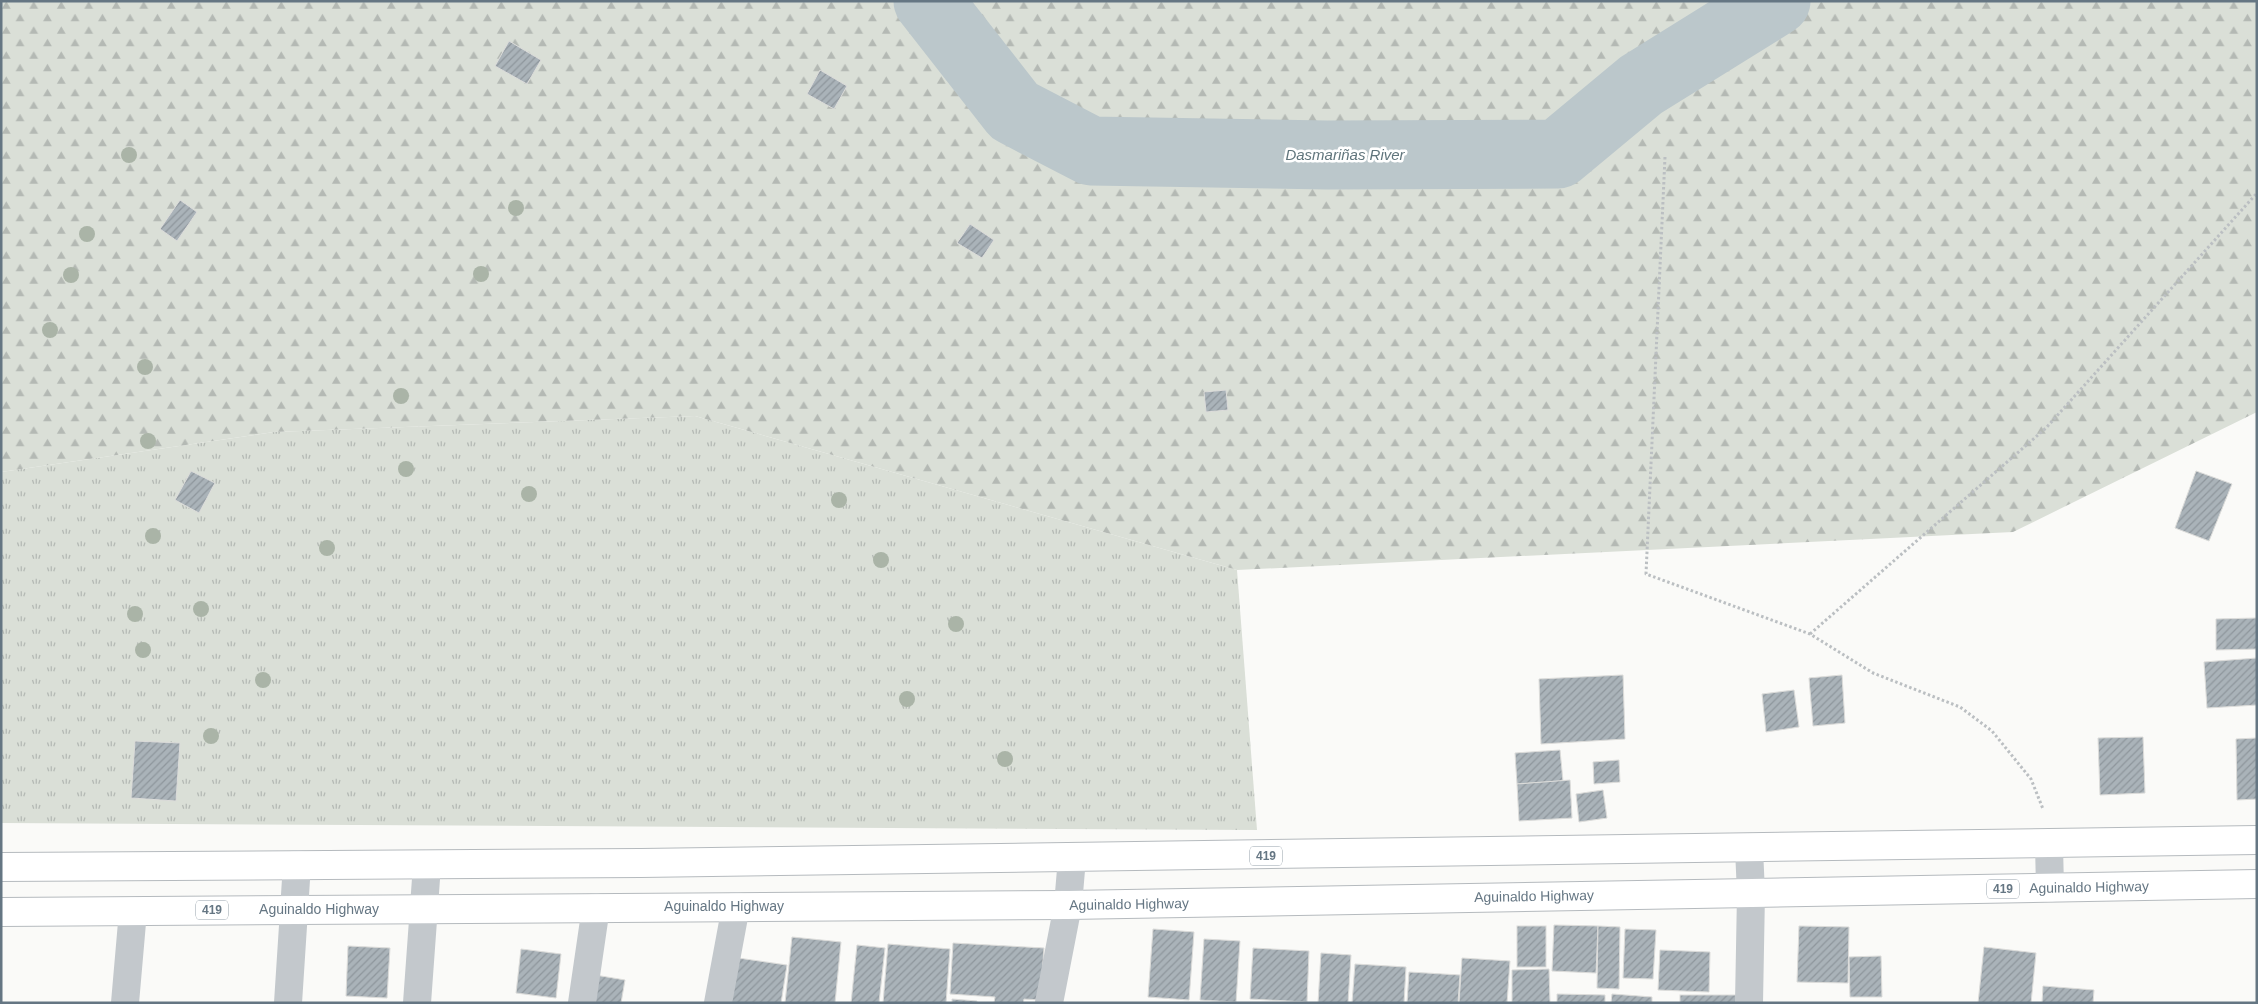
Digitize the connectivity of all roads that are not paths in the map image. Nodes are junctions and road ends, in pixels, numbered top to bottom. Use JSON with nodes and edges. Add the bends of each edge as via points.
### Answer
{"nodes":[{"id":1,"x":2257,"y":840,"type":"edge"},
{"id":2,"x":2049,"y":845,"type":"junction"},
{"id":3,"x":1749,"y":849,"type":"junction"},
{"id":4,"x":1072,"y":858,"type":"junction"},
{"id":5,"x":297,"y":864,"type":"junction"},
{"id":6,"x":427,"y":865,"type":"junction"},
{"id":7,"x":1,"y":867,"type":"edge"},
{"id":8,"x":2257,"y":884,"type":"edge"},
{"id":9,"x":2050,"y":888,"type":"junction"},
{"id":10,"x":1751,"y":893,"type":"junction"},
{"id":11,"x":1068,"y":905,"type":"junction"},
{"id":12,"x":736,"y":906,"type":"junction"},
{"id":13,"x":596,"y":907,"type":"junction"},
{"id":14,"x":294,"y":909,"type":"junction"},
{"id":15,"x":424,"y":909,"type":"junction"},
{"id":16,"x":133,"y":911,"type":"junction"},
{"id":17,"x":1,"y":912,"type":"edge"},
{"id":18,"x":125,"y":1003,"type":"edge"},
{"id":19,"x":288,"y":1003,"type":"edge"},
{"id":20,"x":417,"y":1003,"type":"edge"},
{"id":21,"x":582,"y":1003,"type":"edge"},
{"id":22,"x":718,"y":1003,"type":"edge"},
{"id":23,"x":1049,"y":1003,"type":"edge"},
{"id":24,"x":1749,"y":1003,"type":"edge"}],
"edges":[{"from":1,"to":2,"type":"main road","number":"419"},
{"from":2,"to":3,"type":"main road","number":"419"},
{"from":2,"to":9,"type":"street"},
{"from":3,"to":4,"type":"main road","number":"419"},
{"from":3,"to":10,"type":"street"},
{"from":4,"to":6,"type":"main road","number":"419"},
{"from":4,"to":11,"type":"street"},
{"from":5,"to":6,"type":"main road","number":"419"},
{"from":5,"to":7,"type":"main road","number":"419"},
{"from":5,"to":14,"type":"street"},
{"from":6,"to":15,"type":"street"},
{"from":8,"to":9,"type":"main road","name":"Aguinaldo Highway","number":"419"},
{"from":9,"to":10,"type":"main road","name":"Aguinaldo Highway","number":"419"},
{"from":10,"to":11,"type":"main road","name":"Aguinaldo Highway","number":"419"},
{"from":10,"to":24,"type":"street"},
{"from":11,"to":12,"type":"main road","name":"Aguinaldo Highway","number":"419"},
{"from":11,"to":23,"type":"street"},
{"from":12,"to":13,"type":"main road","name":"Aguinaldo Highway","number":"419"},
{"from":12,"to":22,"type":"street"},
{"from":13,"to":15,"type":"main road","name":"Aguinaldo Highway","number":"419"},
{"from":13,"to":21,"type":"street"},
{"from":14,"to":15,"type":"main road","name":"Aguinaldo Highway","number":"419"},
{"from":14,"to":16,"type":"main road","name":"Aguinaldo Highway","number":"419"},
{"from":14,"to":19,"type":"street"},
{"from":15,"to":20,"type":"street"},
{"from":16,"to":17,"type":"main road","name":"Aguinaldo Highway","number":"419"},
{"from":16,"to":18,"type":"street"}]}
